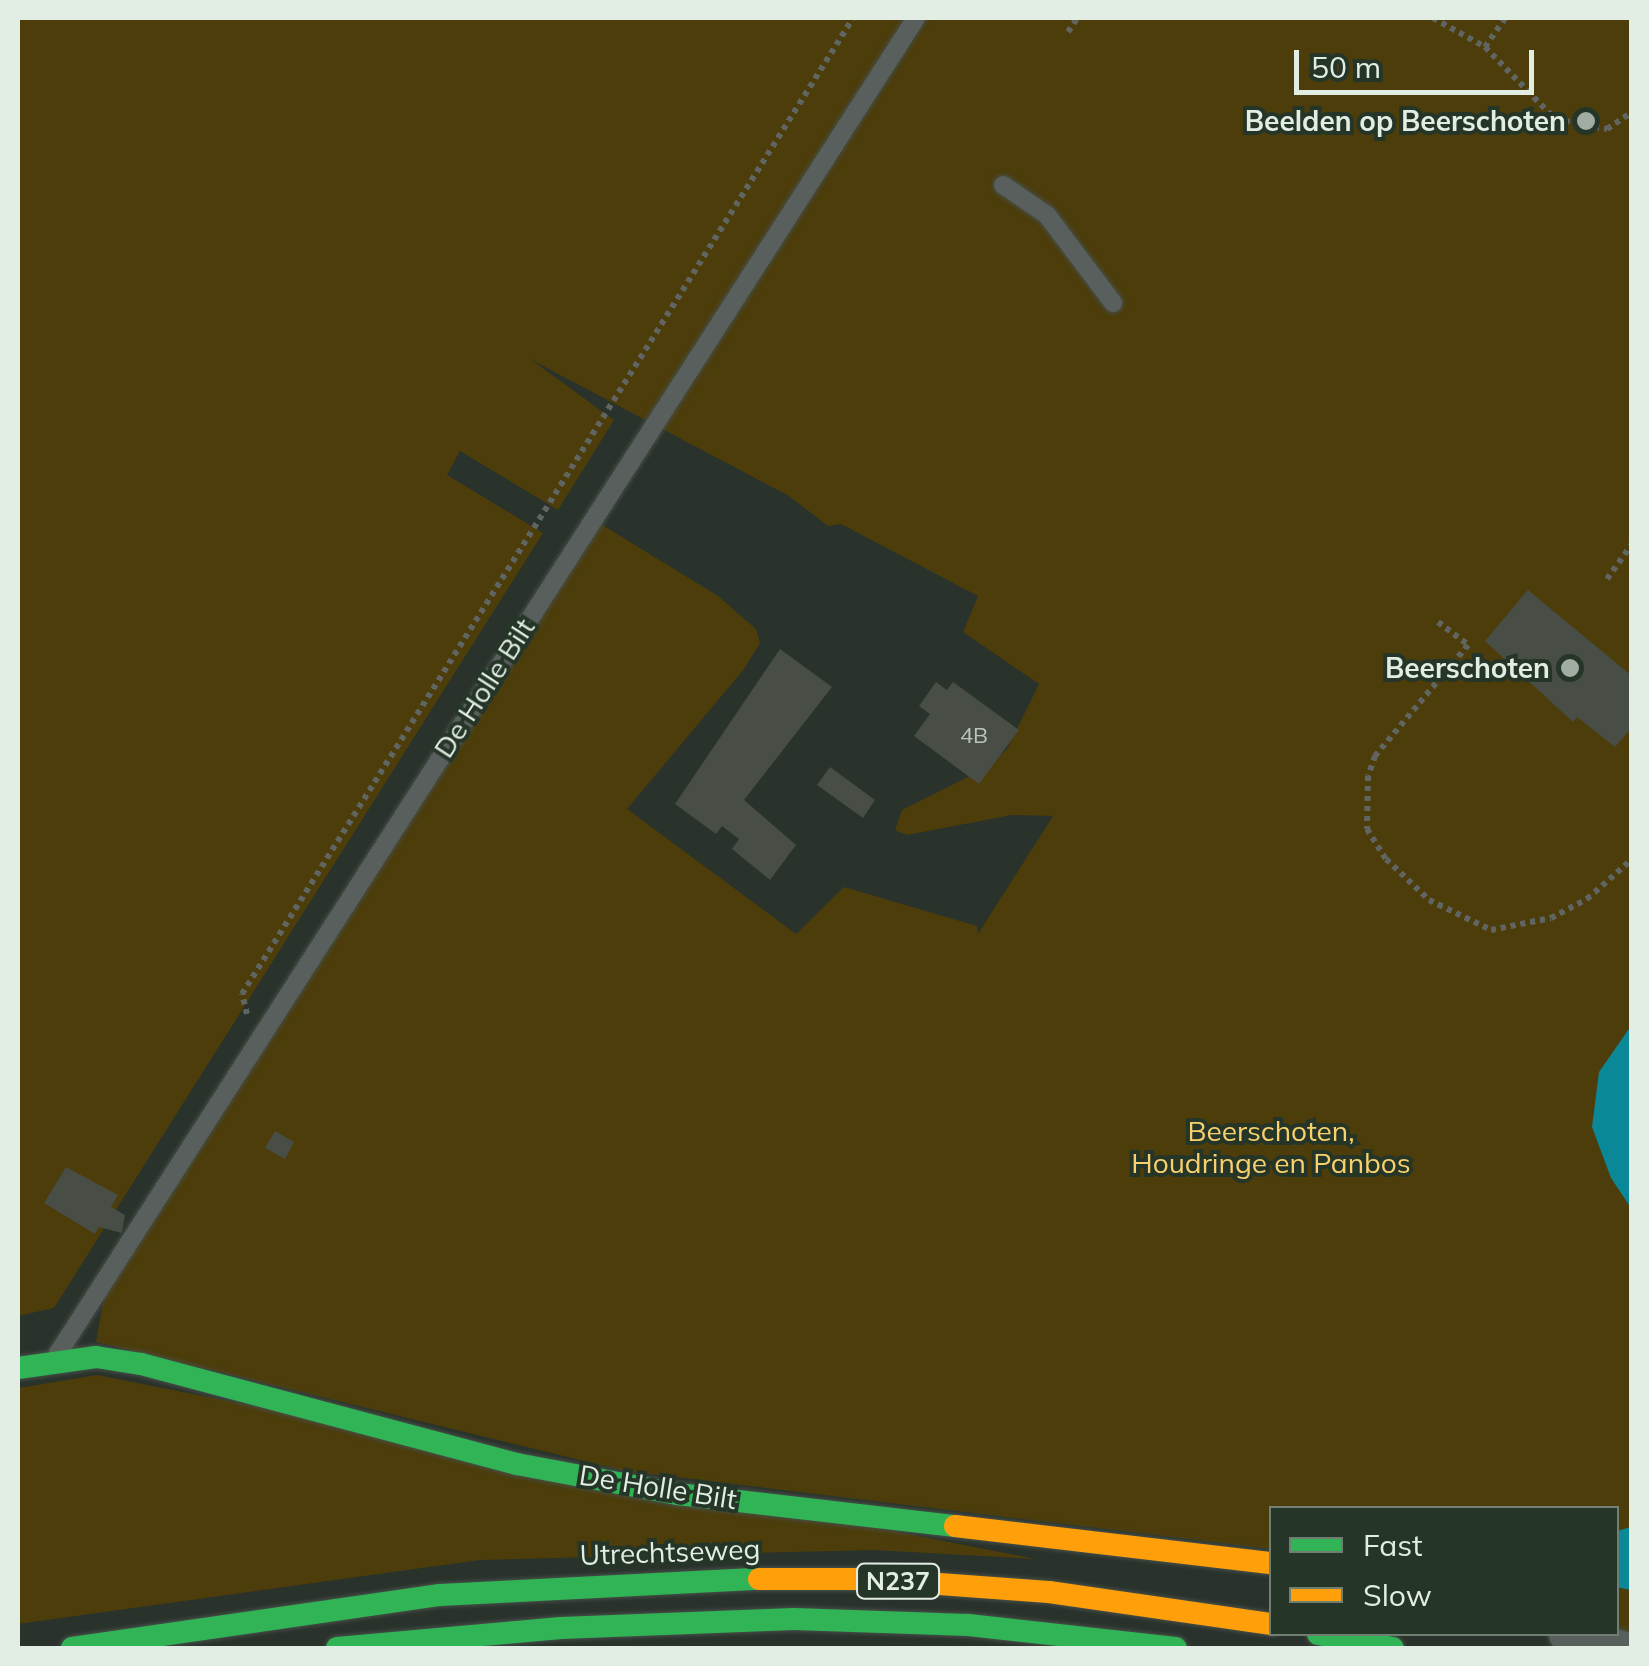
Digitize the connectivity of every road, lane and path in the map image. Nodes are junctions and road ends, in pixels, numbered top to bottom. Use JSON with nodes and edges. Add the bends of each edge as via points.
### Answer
{"nodes":[{"id":1,"x":852,"y":18,"type":"edge"},
{"id":2,"x":916,"y":18,"type":"edge"},
{"id":3,"x":1077,"y":18,"type":"edge"},
{"id":4,"x":1433,"y":18,"type":"edge"},
{"id":5,"x":1505,"y":18,"type":"edge"},
{"id":6,"x":1068,"y":32,"type":"dead end"},
{"id":7,"x":1485,"y":47,"type":"junction"},
{"id":8,"x":1632,"y":112,"type":"edge"},
{"id":9,"x":1003,"y":184,"type":"dead end"},
{"id":10,"x":1113,"y":303,"type":"dead end"},
{"id":11,"x":1632,"y":544,"type":"edge"},
{"id":12,"x":1607,"y":579,"type":"dead end"},
{"id":13,"x":1438,"y":622,"type":"dead end"},
{"id":14,"x":1632,"y":859,"type":"edge"},
{"id":15,"x":255,"y":1044,"type":"junction"},
{"id":16,"x":54,"y":1359,"type":"junction"},
{"id":17,"x":18,"y":1368,"type":"edge"},
{"id":18,"x":1269,"y":1563,"type":"edge"},
{"id":19,"x":1269,"y":1624,"type":"edge"},
{"id":20,"x":1329,"y":1636,"type":"edge"},
{"id":21,"x":1574,"y":1636,"type":"edge"},
{"id":22,"x":72,"y":1648,"type":"edge"},
{"id":23,"x":337,"y":1648,"type":"edge"},
{"id":24,"x":1176,"y":1648,"type":"edge"},
{"id":25,"x":1394,"y":1648,"type":"edge"},
{"id":26,"x":1621,"y":1648,"type":"edge"}],
"edges":[{"from":1,"to":15,"type":"path","via":[[242,994]]},
{"from":2,"to":15,"type":"lane","name":"De Holle Bilt"},
{"from":3,"to":6,"type":"path"},
{"from":4,"to":7,"type":"path"},
{"from":5,"to":7,"type":"path"},
{"from":7,"to":8,"type":"path","via":[[1554,118],[1607,129]]},
{"from":9,"to":10,"type":"lane","via":[[1047,215]]},
{"from":11,"to":12,"type":"path"},
{"from":13,"to":14,"type":"path","via":[[1468,645],[1375,756],[1368,776],[1367,829],[1386,859],[1429,900],[1491,930],[1550,918],[1587,899]]},
{"from":15,"to":16,"type":"lane","name":"De Holle Bilt"},
{"from":16,"to":17,"type":"main road","name":"De Holle Bilt"},
{"from":16,"to":18,"type":"main road","name":"De Holle Bilt","via":[[96,1357],[172,1371],[517,1464],[678,1494]]},
{"from":19,"to":22,"type":"main road","name":"Utrechtseweg","number":"N237","via":[[1049,1592],[871,1579],[696,1579],[422,1597]]},
{"from":20,"to":25,"type":"main road"},
{"from":21,"to":26,"type":"street"},
{"from":23,"to":24,"type":"main road","number":"N237","via":[[561,1628],[794,1619],[968,1625]]}]}
